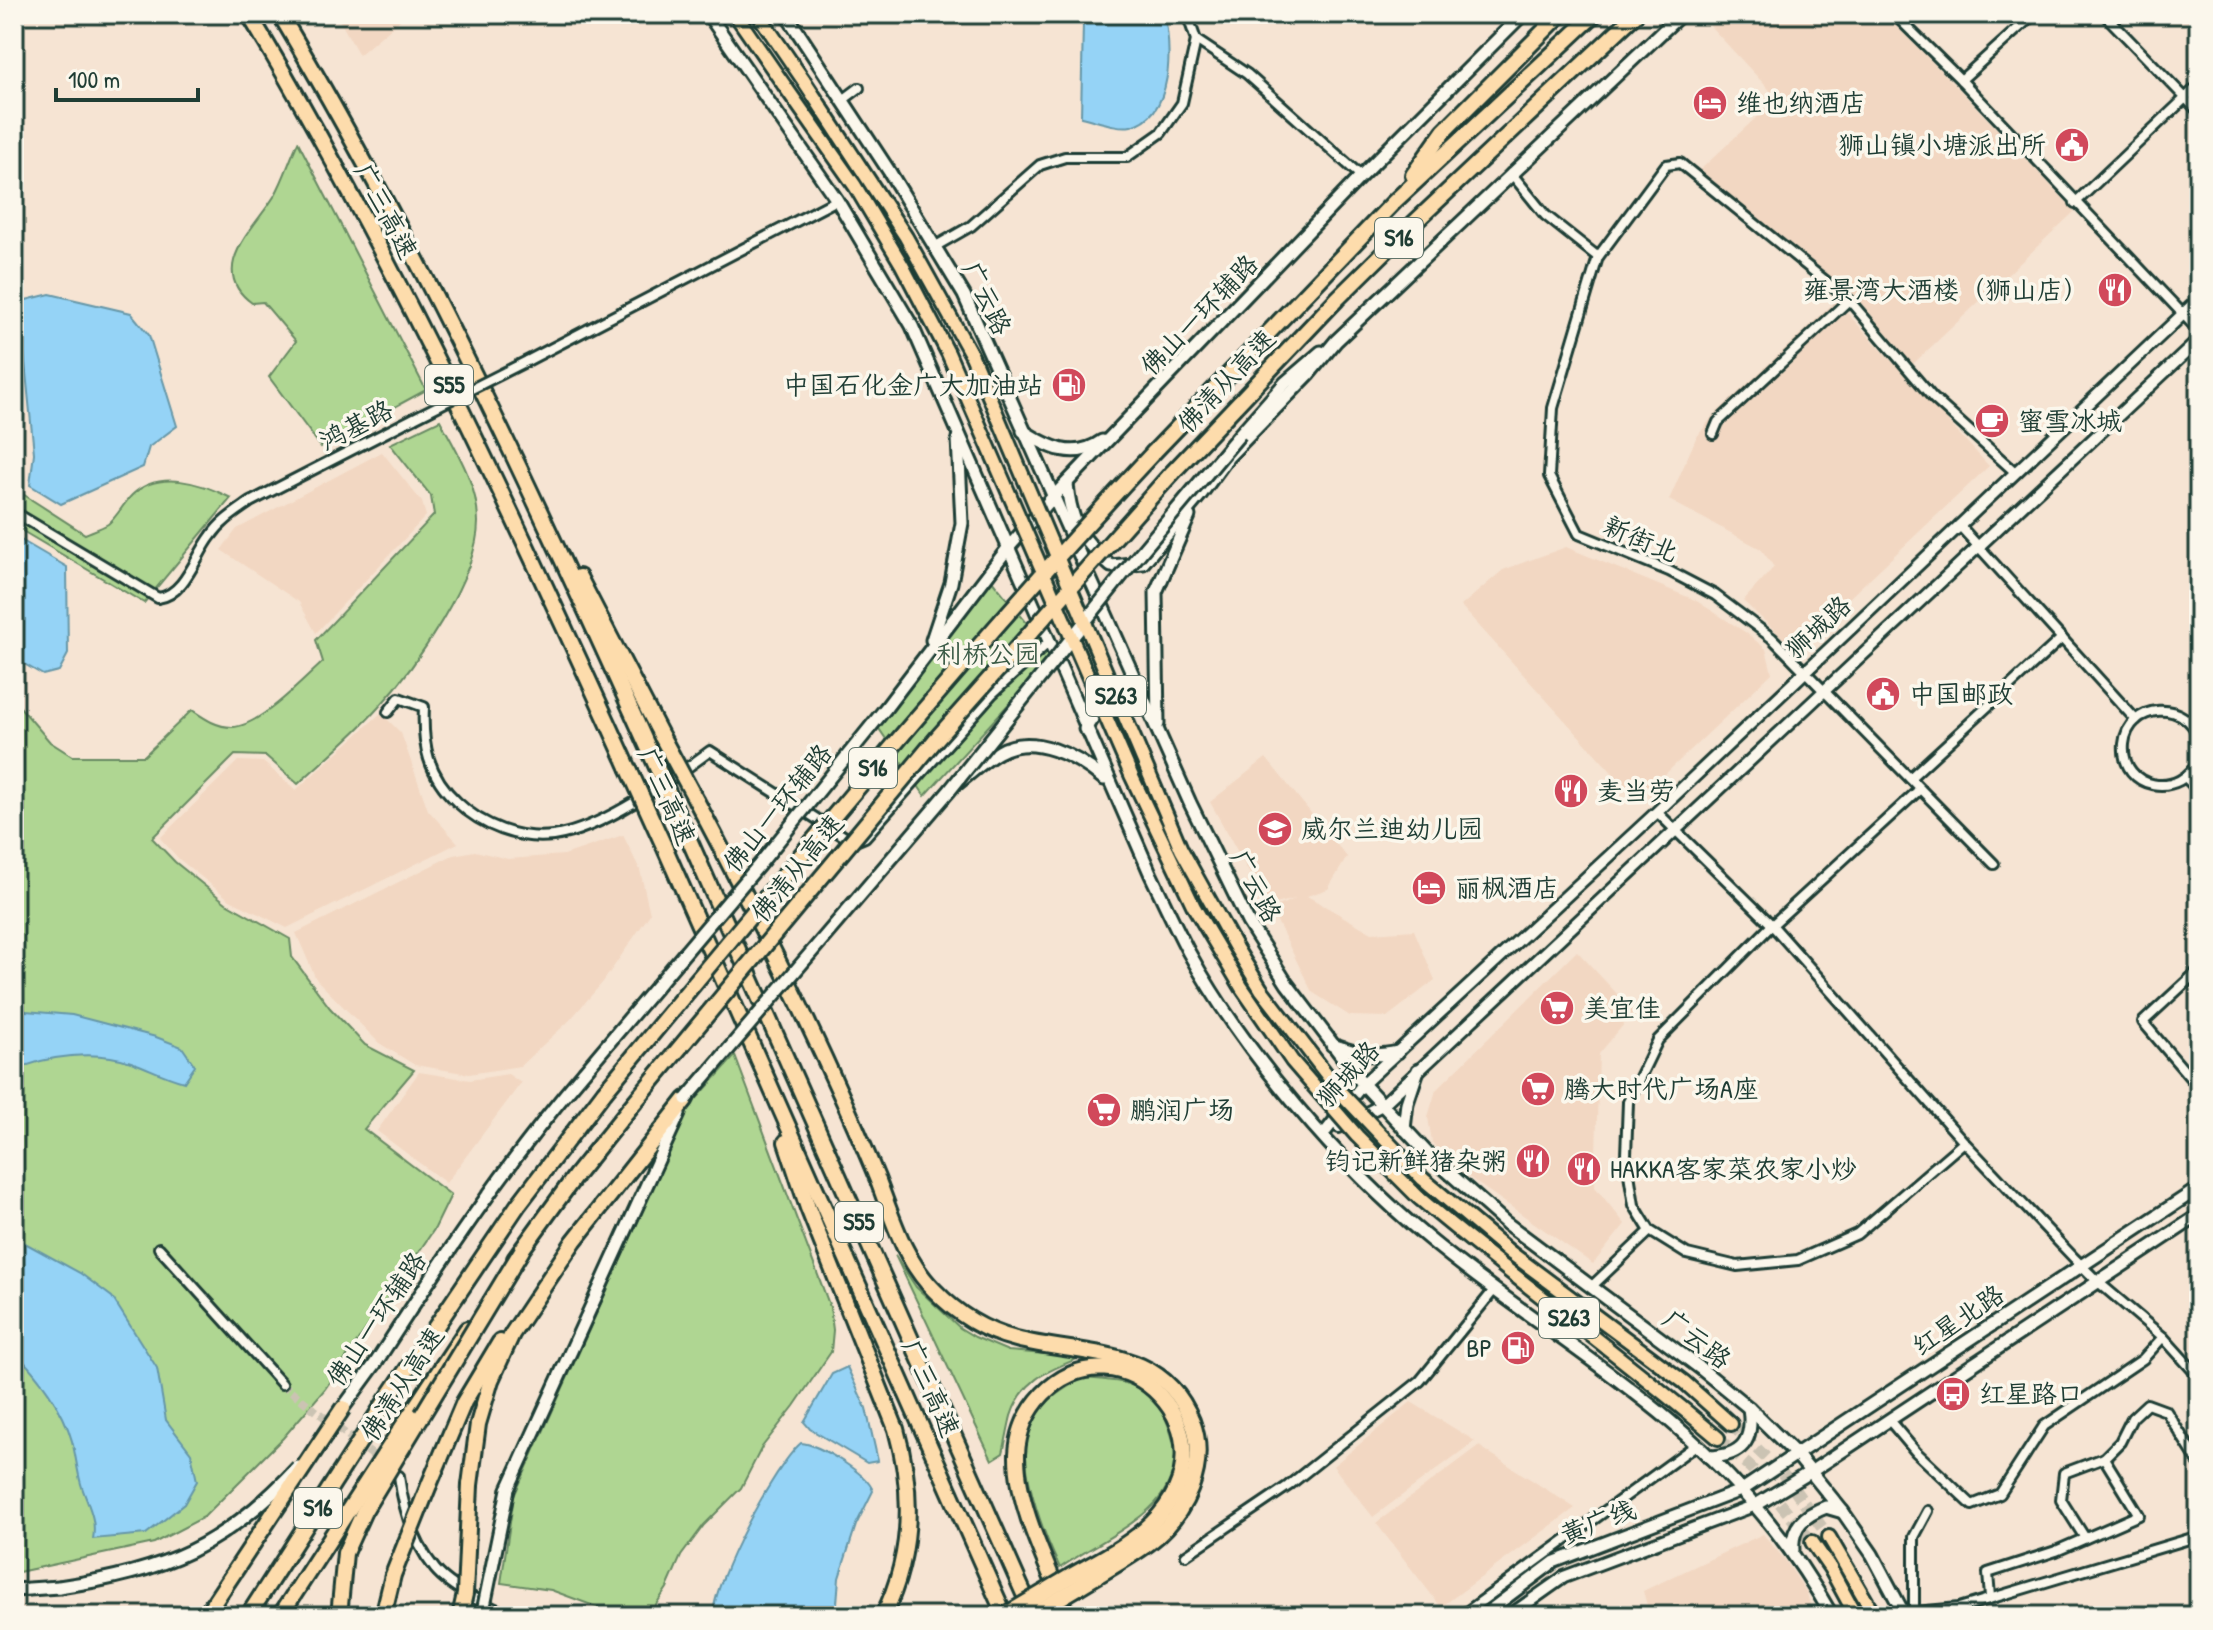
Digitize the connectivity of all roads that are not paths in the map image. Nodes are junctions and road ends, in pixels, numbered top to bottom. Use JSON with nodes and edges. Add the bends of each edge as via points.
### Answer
{"nodes":[{"id":1,"x":249,"y":14,"type":"edge"},
{"id":2,"x":280,"y":14,"type":"edge"},
{"id":3,"x":708,"y":14,"type":"edge"},
{"id":4,"x":735,"y":14,"type":"edge"},
{"id":5,"x":758,"y":14,"type":"edge"},
{"id":6,"x":786,"y":14,"type":"edge"},
{"id":7,"x":1187,"y":14,"type":"edge"},
{"id":8,"x":1523,"y":14,"type":"edge"},
{"id":9,"x":1561,"y":14,"type":"edge"},
{"id":10,"x":1595,"y":14,"type":"edge"},
{"id":11,"x":1636,"y":14,"type":"edge"},
{"id":12,"x":1681,"y":14,"type":"edge"},
{"id":13,"x":1894,"y":14,"type":"edge"},
{"id":14,"x":2034,"y":14,"type":"edge"},
{"id":15,"x":2104,"y":14,"type":"edge"},
{"id":16,"x":1196,"y":40,"type":"junction"},
{"id":17,"x":1961,"y":80,"type":"junction"},
{"id":18,"x":2199,"y":85,"type":"edge"},
{"id":19,"x":859,"y":88,"type":"dead end"},
{"id":20,"x":2185,"y":98,"type":"junction"},
{"id":21,"x":843,"y":100,"type":"junction"},
{"id":22,"x":2199,"y":112,"type":"edge"},
{"id":23,"x":1511,"y":173,"type":"junction"},
{"id":24,"x":1361,"y":176,"type":"junction"},
{"id":25,"x":837,"y":200,"type":"junction"},
{"id":26,"x":1395,"y":201,"type":"junction"},
{"id":27,"x":2075,"y":203,"type":"junction"},
{"id":28,"x":936,"y":246,"type":"junction"},
{"id":29,"x":1598,"y":257,"type":"junction"},
{"id":30,"x":2199,"y":299,"type":"edge"},
{"id":31,"x":1849,"y":300,"type":"junction"},
{"id":32,"x":2182,"y":315,"type":"junction"},
{"id":33,"x":2199,"y":331,"type":"edge"},
{"id":34,"x":2199,"y":340,"type":"edge"},
{"id":35,"x":1336,"y":341,"type":"junction"},
{"id":36,"x":958,"y":429,"type":"junction"},
{"id":37,"x":1118,"y":429,"type":"junction"},
{"id":38,"x":1023,"y":431,"type":"junction"},
{"id":39,"x":1713,"y":434,"type":"dead end"},
{"id":40,"x":510,"y":450,"type":"junction"},
{"id":41,"x":2015,"y":472,"type":"junction"},
{"id":42,"x":1067,"y":484,"type":"junction"},
{"id":43,"x":1201,"y":494,"type":"junction"},
{"id":44,"x":1053,"y":497,"type":"junction"},
{"id":45,"x":14,"y":512,"type":"edge"},
{"id":46,"x":1959,"y":525,"type":"junction"},
{"id":47,"x":1978,"y":546,"type":"junction"},
{"id":48,"x":1008,"y":548,"type":"junction"},
{"id":49,"x":2062,"y":638,"type":"junction"},
{"id":50,"x":1048,"y":643,"type":"junction"},
{"id":51,"x":927,"y":652,"type":"junction"},
{"id":52,"x":1805,"y":670,"type":"junction"},
{"id":53,"x":1823,"y":690,"type":"junction"},
{"id":54,"x":1149,"y":709,"type":"junction"},
{"id":55,"x":388,"y":712,"type":"dead end"},
{"id":56,"x":2136,"y":720,"type":"junction"},
{"id":57,"x":2196,"y":724,"type":"edge"},
{"id":58,"x":1085,"y":729,"type":"junction"},
{"id":59,"x":1158,"y":732,"type":"junction"},
{"id":60,"x":2199,"y":739,"type":"edge"},
{"id":61,"x":2199,"y":758,"type":"edge"},
{"id":62,"x":1910,"y":778,"type":"junction"},
{"id":63,"x":2186,"y":778,"type":"junction"},
{"id":64,"x":1108,"y":781,"type":"junction"},
{"id":65,"x":1920,"y":789,"type":"junction"},
{"id":66,"x":950,"y":790,"type":"junction"},
{"id":67,"x":2199,"y":791,"type":"edge"},
{"id":68,"x":1657,"y":812,"type":"junction"},
{"id":69,"x":1674,"y":829,"type":"junction"},
{"id":70,"x":1994,"y":864,"type":"dead end"},
{"id":71,"x":1772,"y":925,"type":"junction"},
{"id":72,"x":2199,"y":970,"type":"edge"},
{"id":73,"x":1331,"y":1045,"type":"junction"},
{"id":74,"x":1398,"y":1052,"type":"junction"},
{"id":75,"x":762,"y":1070,"type":"junction"},
{"id":76,"x":1418,"y":1070,"type":"junction"},
{"id":77,"x":1363,"y":1084,"type":"junction"},
{"id":78,"x":2199,"y":1088,"type":"edge"},
{"id":79,"x":686,"y":1099,"type":"junction"},
{"id":80,"x":1382,"y":1105,"type":"junction"},
{"id":81,"x":1404,"y":1129,"type":"junction"},
{"id":82,"x":1323,"y":1135,"type":"junction"},
{"id":83,"x":1964,"y":1142,"type":"junction"},
{"id":84,"x":2199,"y":1188,"type":"edge"},
{"id":85,"x":2199,"y":1215,"type":"edge"},
{"id":86,"x":1650,"y":1231,"type":"junction"},
{"id":87,"x":159,"y":1248,"type":"dead end"},
{"id":88,"x":522,"y":1250,"type":"junction"},
{"id":89,"x":2081,"y":1264,"type":"junction"},
{"id":90,"x":2097,"y":1281,"type":"junction"},
{"id":91,"x":1591,"y":1287,"type":"junction"},
{"id":92,"x":1494,"y":1290,"type":"junction"},
{"id":93,"x":520,"y":1320,"type":"junction"},
{"id":94,"x":2163,"y":1337,"type":"junction"},
{"id":95,"x":2199,"y":1377,"type":"edge"},
{"id":96,"x":282,"y":1384,"type":"tunnel mouth"},
{"id":97,"x":343,"y":1408,"type":"junction"},
{"id":98,"x":1749,"y":1408,"type":"junction"},
{"id":99,"x":1889,"y":1420,"type":"junction"},
{"id":100,"x":1731,"y":1424,"type":"tunnel mouth"},
{"id":101,"x":1718,"y":1438,"type":"tunnel mouth"},
{"id":102,"x":1696,"y":1445,"type":"junction"},
{"id":103,"x":1797,"y":1455,"type":"junction"},
{"id":104,"x":1709,"y":1457,"type":"junction"},
{"id":105,"x":2104,"y":1458,"type":"junction"},
{"id":106,"x":2199,"y":1463,"type":"edge"},
{"id":107,"x":1812,"y":1471,"type":"junction"},
{"id":108,"x":399,"y":1476,"type":"tunnel mouth"},
{"id":109,"x":1742,"y":1490,"type":"junction"},
{"id":110,"x":1756,"y":1505,"type":"junction"},
{"id":111,"x":1928,"y":1511,"type":"dead end"},
{"id":112,"x":1843,"y":1512,"type":"junction"},
{"id":113,"x":2199,"y":1536,"type":"edge"},
{"id":114,"x":1829,"y":1537,"type":"tunnel mouth"},
{"id":115,"x":2085,"y":1538,"type":"junction"},
{"id":116,"x":1812,"y":1542,"type":"tunnel mouth"},
{"id":117,"x":1793,"y":1553,"type":"junction"},
{"id":118,"x":1186,"y":1555,"type":"dead end"},
{"id":119,"x":1074,"y":1582,"type":"junction"},
{"id":120,"x":14,"y":1590,"type":"edge"},
{"id":121,"x":1990,"y":1597,"type":"junction"},
{"id":122,"x":1956,"y":1612,"type":"edge"},
{"id":123,"x":1907,"y":1614,"type":"edge"},
{"id":124,"x":205,"y":1616,"type":"edge"},
{"id":125,"x":248,"y":1616,"type":"edge"},
{"id":126,"x":280,"y":1616,"type":"edge"},
{"id":127,"x":339,"y":1616,"type":"edge"},
{"id":128,"x":383,"y":1616,"type":"edge"},
{"id":129,"x":460,"y":1616,"type":"edge"},
{"id":130,"x":482,"y":1616,"type":"edge"},
{"id":131,"x":515,"y":1616,"type":"edge"},
{"id":132,"x":883,"y":1616,"type":"edge"},
{"id":133,"x":1005,"y":1616,"type":"edge"},
{"id":134,"x":1032,"y":1616,"type":"edge"},
{"id":135,"x":1068,"y":1616,"type":"edge"},
{"id":136,"x":1461,"y":1616,"type":"edge"},
{"id":137,"x":1482,"y":1616,"type":"edge"},
{"id":138,"x":1509,"y":1616,"type":"edge"},
{"id":139,"x":1832,"y":1616,"type":"edge"},
{"id":140,"x":1856,"y":1616,"type":"edge"},
{"id":141,"x":1875,"y":1616,"type":"edge"}],
"edges":[{"from":1,"to":75,"type":"highway","name":"广三高速","number":"S55","bridge":true,"via":[[314,127],[485,459]]},
{"from":2,"to":40,"type":"highway","name":"广三高速","number":"S55","via":[[400,232]]},
{"from":3,"to":25,"type":"main road","number":"S263"},
{"from":4,"to":101,"type":"main road","number":"S263","bridge":true,"via":[[855,186],[902,265],[948,353],[1194,907],[1292,1061],[1419,1198]]},
{"from":5,"to":100,"type":"main road","name":"广云路","number":"S263","bridge":true,"via":[[906,237],[972,356],[1181,849],[1261,989],[1341,1093],[1423,1179]]},
{"from":6,"to":21,"type":"main road","name":"广云路","number":"S263"},
{"from":7,"to":16,"type":"street"},
{"from":8,"to":24,"type":"main road","name":"佛山一环辅路"},
{"from":9,"to":26,"type":"highway","via":[[1444,131]]},
{"from":10,"to":26,"type":"highway","name":"佛清从高速","number":"S16"},
{"from":11,"to":88,"type":"highway","name":"佛清从高速","number":"S16","bridge":true,"via":[[1337,299],[1172,473],[891,791],[603,1141]]},
{"from":12,"to":23,"type":"main road"},
{"from":13,"to":17,"type":"street"},
{"from":14,"to":17,"type":"street"},
{"from":15,"to":20,"type":"street"},
{"from":16,"to":24,"type":"street","via":[[1247,74]]},
{"from":16,"to":28,"type":"street","via":[[1182,103],[1161,133],[1127,157],[1065,157],[1040,165],[971,226]]},
{"from":17,"to":27,"type":"street"},
{"from":18,"to":20,"type":"street"},
{"from":19,"to":21,"type":"street"},
{"from":20,"to":22,"type":"street"},
{"from":20,"to":27,"type":"street"},
{"from":21,"to":28,"type":"main road","name":"广云路","number":"S263"},
{"from":23,"to":29,"type":"street","via":[[1545,215]]},
{"from":23,"to":35,"type":"main road"},
{"from":24,"to":37,"type":"main road","name":"佛山一环辅路"},
{"from":25,"to":36,"type":"main road","number":"S263","via":[[912,326]]},
{"from":25,"to":45,"type":"street","name":"鸿基路","bridge":true,"via":[[250,502],[211,535],[168,597],[158,598]]},
{"from":26,"to":125,"type":"highway","name":"佛清从高速","number":"S16","bridge":true,"via":[[1070,542],[905,730],[579,1125],[470,1273]]},
{"from":27,"to":32,"type":"street"},
{"from":28,"to":38,"type":"main road","name":"广云路","number":"S263","via":[[964,295]]},
{"from":29,"to":31,"type":"street","name":"新街北","via":[[1666,165],[1680,163]]},
{"from":29,"to":52,"type":"street","name":"新街北","via":[[1553,408],[1549,476],[1579,534],[1715,595]]},
{"from":30,"to":32,"type":"street","name":"狮城路"},
{"from":31,"to":39,"type":"street","via":[[1718,422]]},
{"from":31,"to":41,"type":"street","via":[[1933,398]]},
{"from":32,"to":33,"type":"street"},
{"from":32,"to":41,"type":"street","name":"狮城路"},
{"from":34,"to":47,"type":"street","name":"狮城路"},
{"from":35,"to":43,"type":"main road","via":[[1228,457]]},
{"from":35,"to":66,"type":"main road","bridge":true,"via":[[1301,367],[1240,434]]},
{"from":36,"to":48,"type":"main road","number":"S263"},
{"from":36,"to":51,"type":"main road","via":[[962,523],[951,583]]},
{"from":37,"to":38,"type":"main road","via":[[1094,447],[1072,452],[1049,448]]},
{"from":37,"to":42,"type":"main road","name":"佛山一环辅路"},
{"from":38,"to":44,"type":"main road","name":"广云路","number":"S263"},
{"from":40,"to":119,"type":"highway","bridge":true,"via":[[779,962],[908,1253],[932,1288],[961,1314],[993,1332],[1110,1355],[1148,1368],[1185,1406],[1198,1458],[1180,1509],[1150,1543]]},
{"from":40,"to":134,"type":"highway","name":"广三高速","number":"S55","bridge":true,"via":[[650,752]]},
{"from":41,"to":46,"type":"street","name":"狮城路"},
{"from":42,"to":43,"type":"main road","via":[[1070,511],[1087,544],[1111,566],[1143,563]]},
{"from":42,"to":44,"type":"main road","name":"佛山一环辅路"},
{"from":43,"to":59,"type":"main road","via":[[1156,592]]},
{"from":44,"to":48,"type":"main road","name":"佛山一环辅路"},
{"from":44,"to":54,"type":"main road","name":"广云路","number":"S263"},
{"from":46,"to":47,"type":"street"},
{"from":46,"to":52,"type":"street","name":"狮城路"},
{"from":47,"to":49,"type":"street"},
{"from":47,"to":53,"type":"street","name":"狮城路"},
{"from":48,"to":50,"type":"main road","number":"S263"},
{"from":48,"to":51,"type":"main road","name":"佛山一环辅路"},
{"from":49,"to":56,"type":"street"},
{"from":49,"to":62,"type":"street"},
{"from":50,"to":55,"type":"street","via":[[992,694],[865,837],[853,842],[710,751],[658,790],[584,827],[554,836],[501,829],[470,815],[446,792],[422,737],[424,707],[399,698]]},
{"from":50,"to":58,"type":"main road","number":"S263"},
{"from":51,"to":97,"type":"main road","name":"佛山一环辅路","bridge":true,"via":[[741,887],[539,1126]]},
{"from":52,"to":53,"type":"street","name":"新街北"},
{"from":52,"to":68,"type":"street","name":"狮城路"},
{"from":53,"to":62,"type":"street","name":"新街北"},
{"from":53,"to":69,"type":"street","name":"狮城路"},
{"from":54,"to":58,"type":"main road","via":[[1134,699],[1112,702]]},
{"from":54,"to":59,"type":"main road","name":"广云路","number":"S263"},
{"from":56,"to":57,"type":"street","via":[[2168,710]]},
{"from":56,"to":63,"type":"street","via":[[2124,743],[2134,773],[2162,786]]},
{"from":57,"to":60,"type":"street"},
{"from":58,"to":64,"type":"main road","number":"S263"},
{"from":59,"to":73,"type":"main road","name":"广云路","number":"S263","via":[[1248,922]]},
{"from":61,"to":63,"type":"street"},
{"from":62,"to":65,"type":"street","name":"新街北"},
{"from":63,"to":67,"type":"street"},
{"from":64,"to":66,"type":"main road","bridge":true,"via":[[1084,763],[1025,744],[1000,750]]},
{"from":64,"to":82,"type":"main road","number":"S263","via":[[1189,952],[1267,1069]]},
{"from":65,"to":70,"type":"street","name":"新街北"},
{"from":65,"to":71,"type":"street"},
{"from":66,"to":79,"type":"main road","bridge":true},
{"from":68,"to":69,"type":"street"},
{"from":68,"to":74,"type":"street","name":"狮城路"},
{"from":69,"to":71,"type":"street"},
{"from":69,"to":76,"type":"street","name":"狮城路"},
{"from":71,"to":83,"type":"street"},
{"from":71,"to":86,"type":"street","via":[[1658,1040],[1628,1102],[1626,1155],[1634,1205]]},
{"from":72,"to":78,"type":"street","via":[[2143,1022]]},
{"from":73,"to":74,"type":"main road","via":[[1363,1056]]},
{"from":73,"to":77,"type":"main road","name":"广云路","number":"S263"},
{"from":74,"to":77,"type":"street","name":"狮城路"},
{"from":75,"to":132,"type":"highway","via":[[808,1208],[905,1460],[906,1546]]},
{"from":75,"to":133,"type":"highway","name":"广三高速","number":"S55"},
{"from":76,"to":80,"type":"street","name":"狮城路"},
{"from":76,"to":81,"type":"main road"},
{"from":77,"to":80,"type":"main road","name":"广云路","number":"S263"},
{"from":77,"to":82,"type":"street","name":"狮城路"},
{"from":79,"to":93,"type":"highway","via":[[574,1241]]},
{"from":79,"to":130,"type":"main road","bridge":true,"via":[[508,1489]]},
{"from":80,"to":81,"type":"main road","name":"广云路","number":"S263"},
{"from":80,"to":82,"type":"street","name":"狮城路"},
{"from":81,"to":91,"type":"main road","name":"广云路","number":"S263","via":[[1506,1223]]},
{"from":82,"to":92,"type":"main road","number":"S263","via":[[1426,1237]]},
{"from":83,"to":86,"type":"street","via":[[1857,1234],[1798,1260],[1737,1266],[1687,1254]]},
{"from":83,"to":89,"type":"street"},
{"from":84,"to":89,"type":"main road","name":"红星北路"},
{"from":85,"to":90,"type":"main road","name":"红星北路"},
{"from":86,"to":91,"type":"street"},
{"from":87,"to":96,"type":"street"},
{"from":88,"to":126,"type":"highway","name":"佛清从高速","number":"S16","bridge":true},
{"from":88,"to":127,"type":"highway","bridge":true,"via":[[364,1511],[345,1553]]},
{"from":89,"to":90,"type":"street"},
{"from":89,"to":103,"type":"main road","name":"红星北路"},
{"from":90,"to":94,"type":"street"},
{"from":90,"to":99,"type":"main road","name":"红星北路"},
{"from":91,"to":98,"type":"main road","name":"广云路","number":"S263"},
{"from":92,"to":102,"type":"main road","number":"S263"},
{"from":92,"to":118,"type":"street","via":[[1420,1381],[1288,1486]]},
{"from":93,"to":128,"type":"highway","bridge":true,"via":[[474,1383],[456,1420],[393,1575]]},
{"from":93,"to":129,"type":"highway","bridge":true,"via":[[500,1360],[472,1454]]},
{"from":94,"to":95,"type":"street"},
{"from":94,"to":99,"type":"street","via":[[2143,1359],[2044,1426],[2000,1494],[1972,1505]]},
{"from":97,"to":120,"type":"main road","name":"佛山一环辅路","bridge":true,"via":[[273,1494],[224,1534],[141,1571]]},
{"from":97,"to":124,"type":"highway","bridge":true},
{"from":98,"to":103,"type":"main road","name":"广云路","number":"S263"},
{"from":98,"to":104,"type":"main road","via":[[1751,1424],[1742,1446],[1728,1455]]},
{"from":99,"to":107,"type":"main road","name":"红星北路"},
{"from":102,"to":104,"type":"main road","number":"S263"},
{"from":102,"to":136,"type":"street"},
{"from":103,"to":107,"type":"main road","name":"广云路","number":"S263"},
{"from":103,"to":109,"type":"main road","name":"红星北路"},
{"from":104,"to":109,"type":"main road","number":"S263"},
{"from":105,"to":106,"type":"street","via":[[2147,1404],[2166,1411]]},
{"from":105,"to":115,"type":"street","via":[[2064,1473],[2061,1500]]},
{"from":105,"to":115,"type":"street","via":[[2139,1515]]},
{"from":107,"to":110,"type":"main road","name":"红星北路"},
{"from":107,"to":112,"type":"main road","name":"广云路","number":"S263"},
{"from":108,"to":131,"type":"street","via":[[403,1502],[436,1571],[474,1598]]},
{"from":109,"to":110,"type":"main road","number":"S263"},
{"from":109,"to":137,"type":"street","name":"黄广线","via":[[1554,1562]]},
{"from":110,"to":117,"type":"main road","number":"S263"},
{"from":110,"to":138,"type":"street","name":"黄广线","via":[[1564,1577]]},
{"from":111,"to":123,"type":"street","via":[[1914,1537]]},
{"from":112,"to":117,"type":"main road","via":[[1826,1507],[1801,1520],[1792,1540]]},
{"from":112,"to":123,"type":"main road","name":"广云路","number":"S263"},
{"from":113,"to":121,"type":"street"},
{"from":114,"to":141,"type":"main road"},
{"from":115,"to":121,"type":"street","via":[[1988,1573]]},
{"from":116,"to":140,"type":"main road"},
{"from":117,"to":139,"type":"main road","number":"S263"},
{"from":119,"to":133,"type":"highway","bridge":true},
{"from":119,"to":134,"type":"highway","bridge":true},
{"from":119,"to":135,"type":"highway","via":[[1154,1522],[1183,1472],[1178,1419],[1155,1389],[1126,1373],[1093,1370],[1062,1380],[1035,1402],[1019,1437],[1024,1502]]},
{"from":121,"to":122,"type":"street"},
{"from":122,"to":123,"type":"street"}]}
